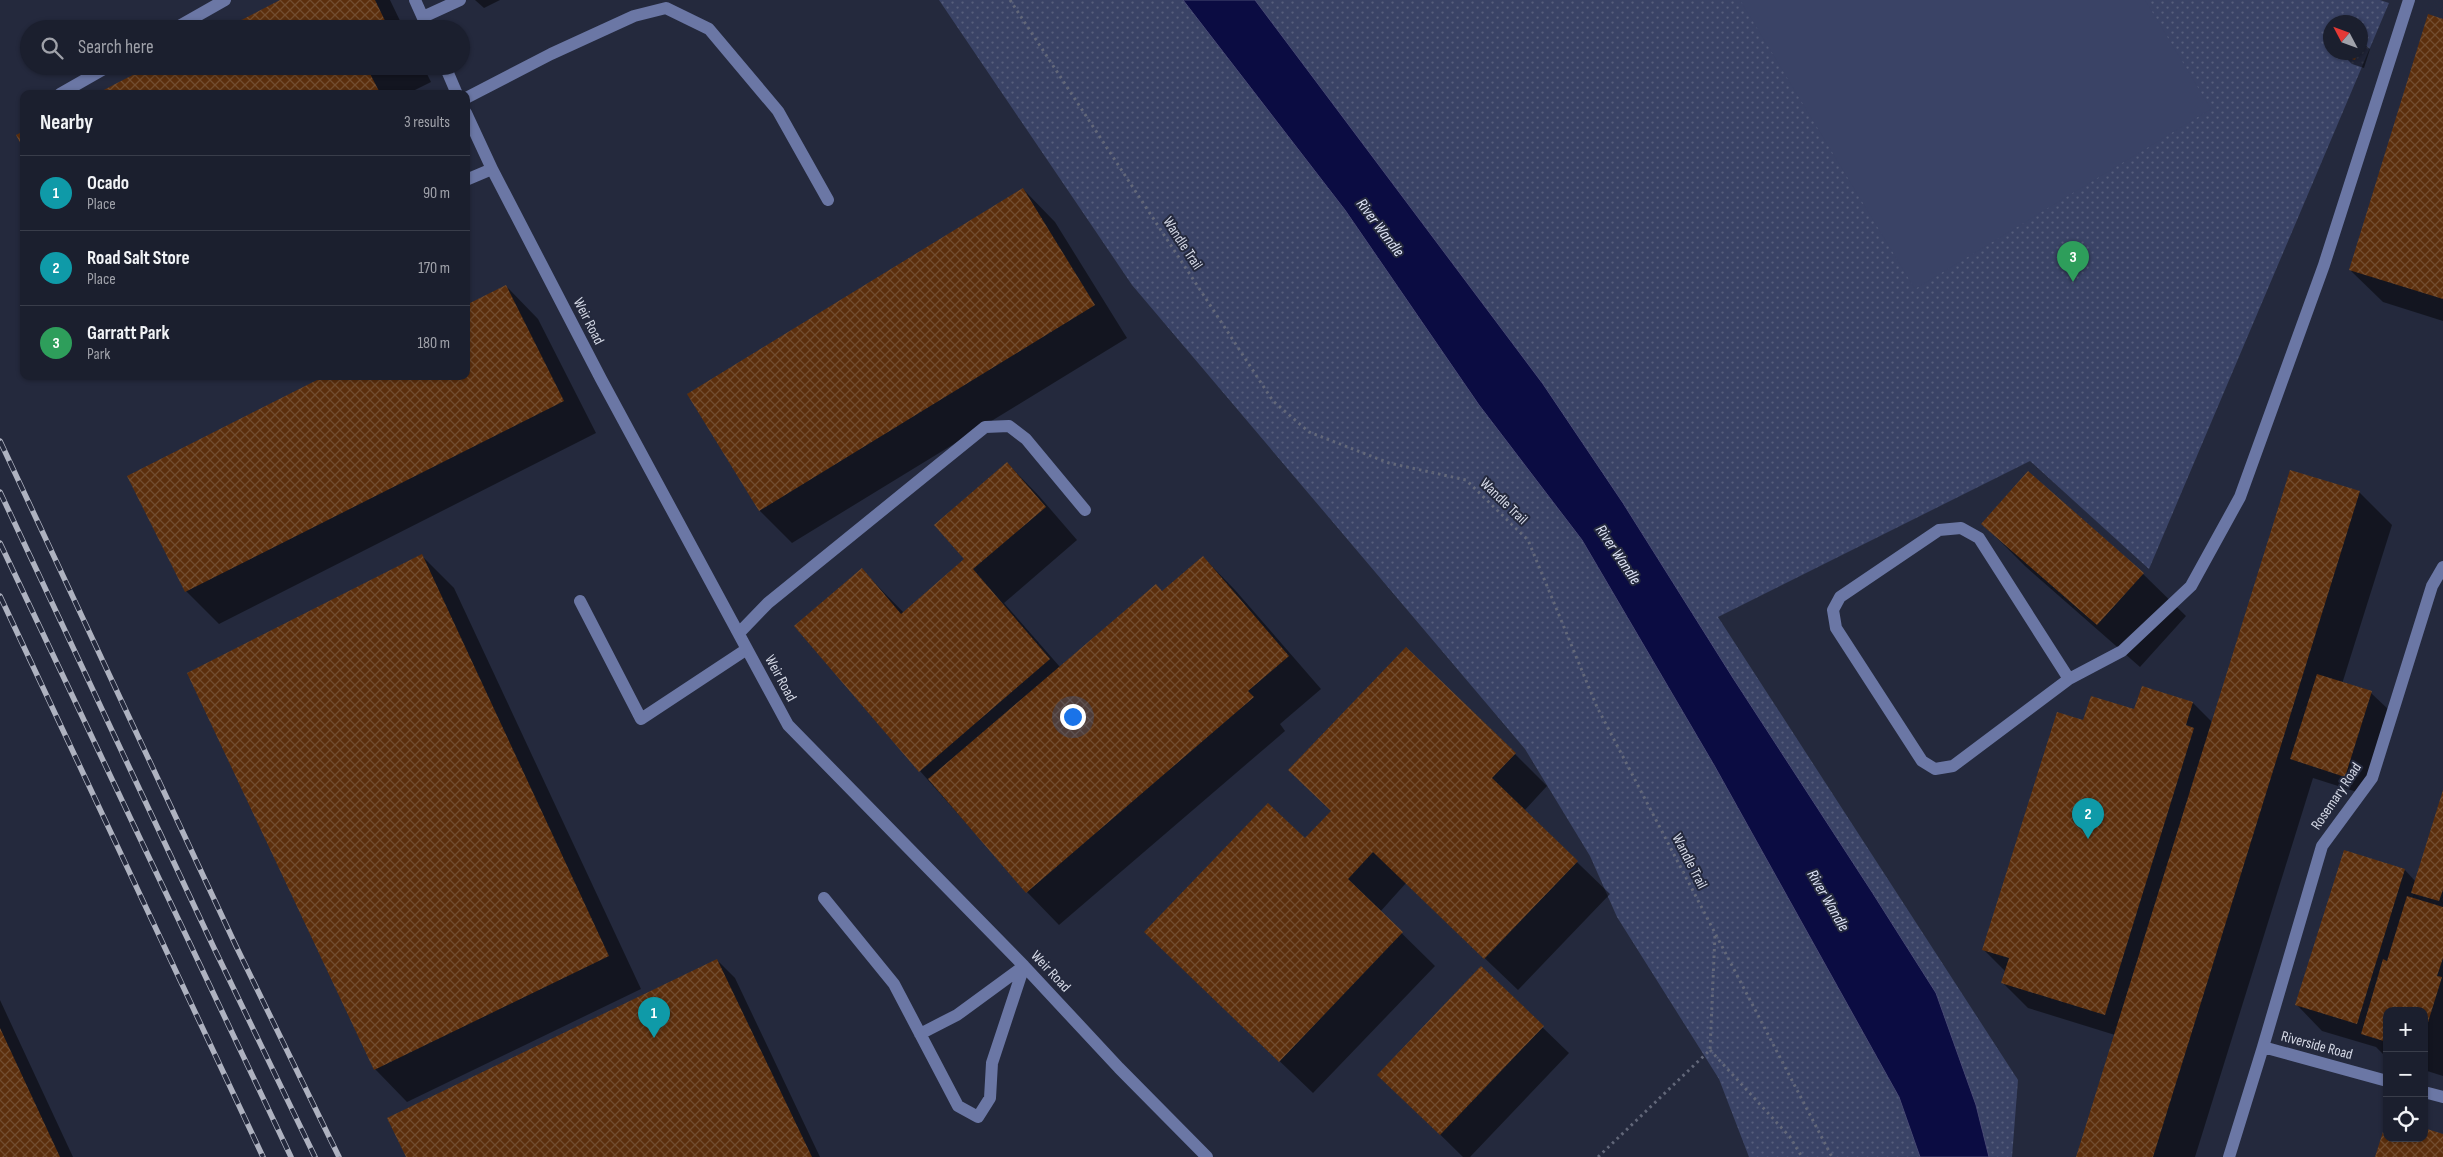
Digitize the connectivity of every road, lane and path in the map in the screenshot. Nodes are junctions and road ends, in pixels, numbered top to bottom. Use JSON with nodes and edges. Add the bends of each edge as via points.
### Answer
{"nodes":[{"id":1,"x":225,"y":0,"type":"edge"},
{"id":2,"x":415,"y":0,"type":"edge"},
{"id":3,"x":460,"y":0,"type":"edge"},
{"id":4,"x":1010,"y":0,"type":"edge"},
{"id":5,"x":2409,"y":0,"type":"edge"},
{"id":6,"x":190,"y":20,"type":"edge"},
{"id":7,"x":425,"y":20,"type":"edge"},
{"id":8,"x":430,"y":20,"type":"edge"},
{"id":9,"x":93,"y":75,"type":"edge"},
{"id":10,"x":449,"y":75,"type":"edge"},
{"id":11,"x":67,"y":90,"type":"edge"},
{"id":12,"x":456,"y":90,"type":"edge"},
{"id":13,"x":470,"y":96,"type":"edge"},
{"id":14,"x":470,"y":122,"type":"edge"},
{"id":15,"x":492,"y":169,"type":"junction"},
{"id":16,"x":470,"y":178,"type":"edge"},
{"id":17,"x":828,"y":200,"type":"dead end"},
{"id":18,"x":1085,"y":510,"type":"dead end"},
{"id":19,"x":2443,"y":567,"type":"edge"},
{"id":20,"x":580,"y":601,"type":"dead end"},
{"id":21,"x":738,"y":633,"type":"junction"},
{"id":22,"x":747,"y":649,"type":"junction"},
{"id":23,"x":2069,"y":679,"type":"junction"},
{"id":24,"x":824,"y":898,"type":"dead end"},
{"id":25,"x":1715,"y":933,"type":"junction"},
{"id":26,"x":1024,"y":966,"type":"junction"},
{"id":27,"x":920,"y":1034,"type":"junction"},
{"id":28,"x":2263,"y":1047,"type":"junction"},
{"id":29,"x":1710,"y":1050,"type":"junction"},
{"id":30,"x":2383,"y":1080,"type":"edge"},
{"id":31,"x":2428,"y":1093,"type":"edge"},
{"id":32,"x":2443,"y":1097,"type":"edge"},
{"id":33,"x":1207,"y":1157,"type":"edge"},
{"id":34,"x":1598,"y":1157,"type":"edge"},
{"id":35,"x":1802,"y":1157,"type":"edge"},
{"id":36,"x":1832,"y":1157,"type":"edge"},
{"id":37,"x":2229,"y":1157,"type":"edge"}],
"edges":[{"from":1,"to":6,"type":"lane"},
{"from":2,"to":7,"type":"lane"},
{"from":3,"to":8,"type":"lane"},
{"from":4,"to":25,"type":"path","name":"Wandle Trail","via":[[1273,401],[1309,432],[1389,464],[1466,480],[1528,540],[1598,707]]},
{"from":5,"to":23,"type":"lane","via":[[2324,265],[2240,497],[2191,586],[2122,651]]},
{"from":9,"to":11,"type":"lane"},
{"from":10,"to":12,"type":"lane"},
{"from":13,"to":17,"type":"lane","via":[[625,20],[666,8],[710,29],[778,111]]},
{"from":14,"to":15,"type":"lane","name":"Weir Road"},
{"from":15,"to":16,"type":"lane"},
{"from":15,"to":21,"type":"lane","name":"Weir Road"},
{"from":18,"to":21,"type":"lane","via":[[1026,439],[1009,426],[985,427],[768,603]]},
{"from":19,"to":28,"type":"lane","name":"Rosemary Road","via":[[2432,586],[2372,778],[2322,846]]},
{"from":20,"to":22,"type":"lane","via":[[641,718]]},
{"from":21,"to":22,"type":"lane","name":"Weir Road"},
{"from":22,"to":26,"type":"lane","name":"Weir Road","via":[[788,725]]},
{"from":23,"to":23,"type":"lane","via":[[1979,538],[1961,528],[1939,530],[1840,597],[1833,610],[1836,628],[1922,761],[1935,769],[1953,766]]},
{"from":24,"to":27,"type":"lane","via":[[894,984]]},
{"from":25,"to":29,"type":"path"},
{"from":25,"to":36,"type":"path","name":"Wandle Trail"},
{"from":26,"to":27,"type":"lane","via":[[957,1015]]},
{"from":26,"to":27,"type":"lane","via":[[992,1063],[990,1098],[978,1117],[958,1106]]},
{"from":26,"to":33,"type":"lane","name":"Weir Road"},
{"from":28,"to":30,"type":"lane","name":"Riverside Road"},
{"from":28,"to":37,"type":"lane","name":"Riverside Road"},
{"from":29,"to":34,"type":"path"},
{"from":29,"to":35,"type":"path","via":[[1790,1137]]},
{"from":31,"to":32,"type":"lane"}]}
